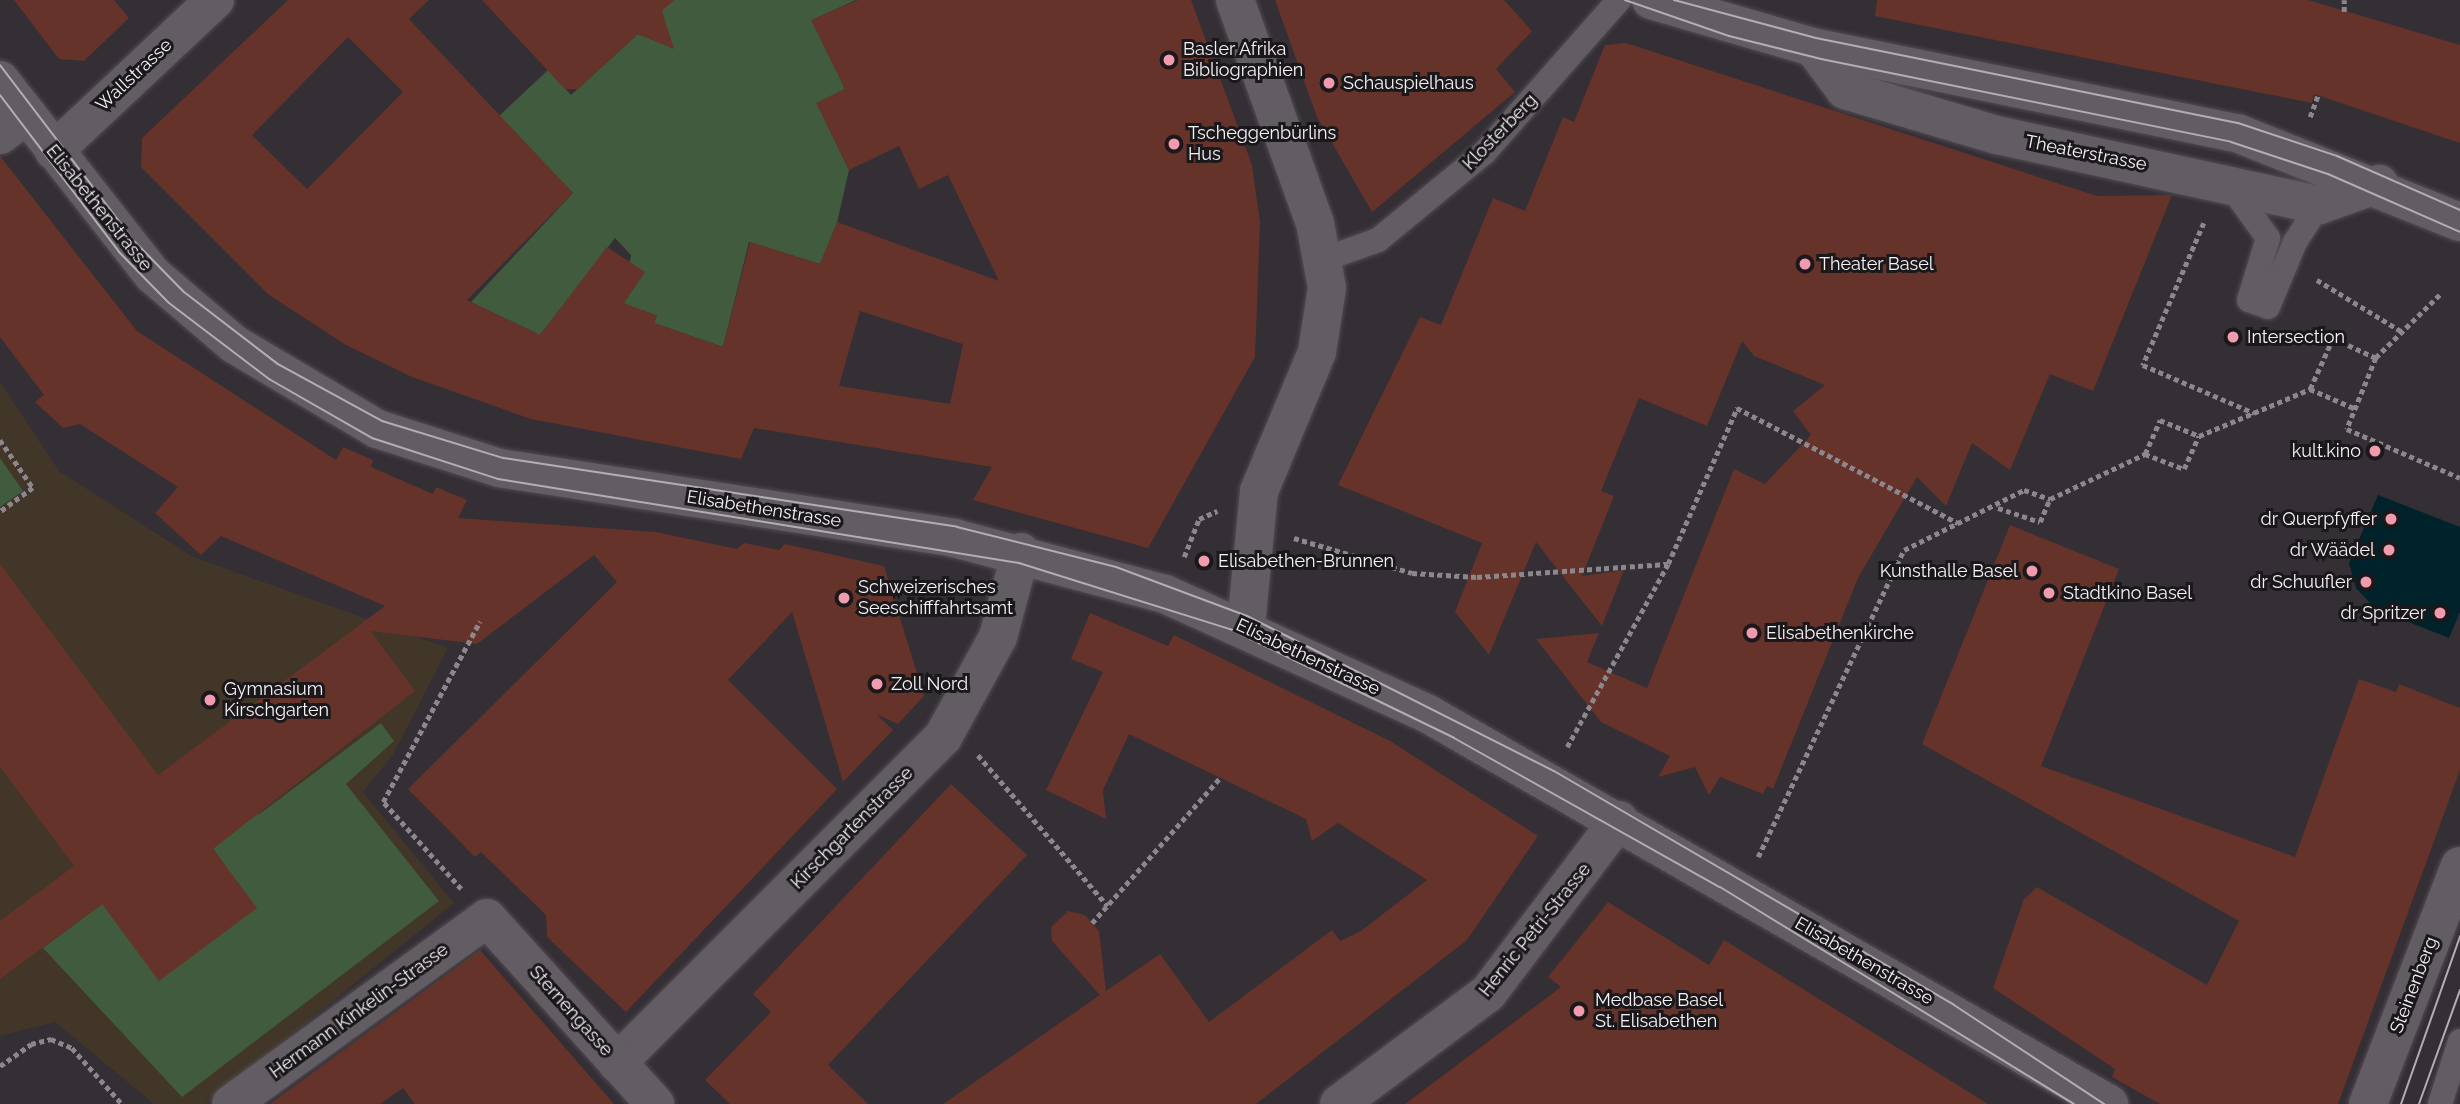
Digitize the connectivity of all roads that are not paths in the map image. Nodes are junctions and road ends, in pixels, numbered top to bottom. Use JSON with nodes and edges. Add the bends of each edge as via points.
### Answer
{"nodes":[{"id":1,"x":215,"y":0,"type":"edge"},
{"id":2,"x":1235,"y":0,"type":"edge"},
{"id":3,"x":1619,"y":0,"type":"edge"},
{"id":4,"x":1651,"y":0,"type":"edge"},
{"id":5,"x":1813,"y":47,"type":"junction"},
{"id":6,"x":0,"y":80,"type":"edge"},
{"id":7,"x":13,"y":125,"type":"edge"},
{"id":8,"x":54,"y":151,"type":"junction"},
{"id":9,"x":2222,"y":180,"type":"junction"},
{"id":10,"x":2379,"y":184,"type":"junction"},
{"id":11,"x":2319,"y":205,"type":"junction"},
{"id":12,"x":2460,"y":222,"type":"edge"},
{"id":13,"x":1325,"y":259,"type":"junction"},
{"id":14,"x":1021,"y":552,"type":"junction"},
{"id":15,"x":1246,"y":626,"type":"junction"},
{"id":16,"x":1619,"y":820,"type":"junction"},
{"id":17,"x":2460,"y":866,"type":"edge"},
{"id":18,"x":487,"y":918,"type":"joint"},
{"id":19,"x":2460,"y":1041,"type":"edge"},
{"id":20,"x":617,"y":1063,"type":"junction"},
{"id":21,"x":231,"y":1104,"type":"edge"},
{"id":22,"x":656,"y":1104,"type":"edge"},
{"id":23,"x":1339,"y":1104,"type":"edge"},
{"id":24,"x":2057,"y":1104,"type":"edge"},
{"id":25,"x":2109,"y":1104,"type":"edge"},
{"id":26,"x":2368,"y":1104,"type":"edge"},
{"id":27,"x":2440,"y":1104,"type":"edge"}],
"edges":[{"from":1,"to":8,"type":"street","name":"Wallstrasse"},
{"from":2,"to":13,"type":"street"},
{"from":3,"to":13,"type":"lane","name":"Klosterberg","via":[[1484,153],[1378,240]]},
{"from":4,"to":5,"type":"street"},
{"from":5,"to":9,"type":"street","name":"Theaterstrasse","via":[[1845,90],[1997,135]]},
{"from":5,"to":10,"type":"street","via":[[2237,133]]},
{"from":6,"to":7,"type":"street","name":"Elisabethenstrasse"},
{"from":7,"to":8,"type":"street","name":"Elisabethenstrasse"},
{"from":8,"to":14,"type":"street","name":"Elisabethenstrasse","via":[[109,225],[188,306],[297,385],[377,429],[499,468]]},
{"from":9,"to":11,"type":"street","name":"Theaterstrasse"},
{"from":9,"to":11,"type":"lane","via":[[2246,201],[2268,238],[2249,300],[2268,307],[2295,242]]},
{"from":10,"to":11,"type":"street"},
{"from":10,"to":12,"type":"street"},
{"from":13,"to":15,"type":"street","via":[[1322,333],[1259,491]]},
{"from":14,"to":15,"type":"street","name":"Elisabethenstrasse","via":[[1165,594]]},
{"from":14,"to":20,"type":"street","name":"Kirschgartenstrasse","via":[[998,637],[951,723]]},
{"from":15,"to":16,"type":"street","name":"Elisabethenstrasse","via":[[1429,714]]},
{"from":16,"to":23,"type":"street","name":"Henric Petri-Strasse","via":[[1488,993]]},
{"from":16,"to":24,"type":"street","name":"Elisabethenstrasse","via":[[1743,915]]},
{"from":16,"to":25,"type":"street","name":"Elisabethenstrasse"},
{"from":17,"to":26,"type":"street","name":"Steinenberg"},
{"from":18,"to":20,"type":"street","name":"Sternengasse"},
{"from":18,"to":21,"type":"street","name":"Hermann Kinkelin-Strasse"},
{"from":19,"to":27,"type":"lane"},
{"from":20,"to":22,"type":"street","name":"Sternengasse"}]}
